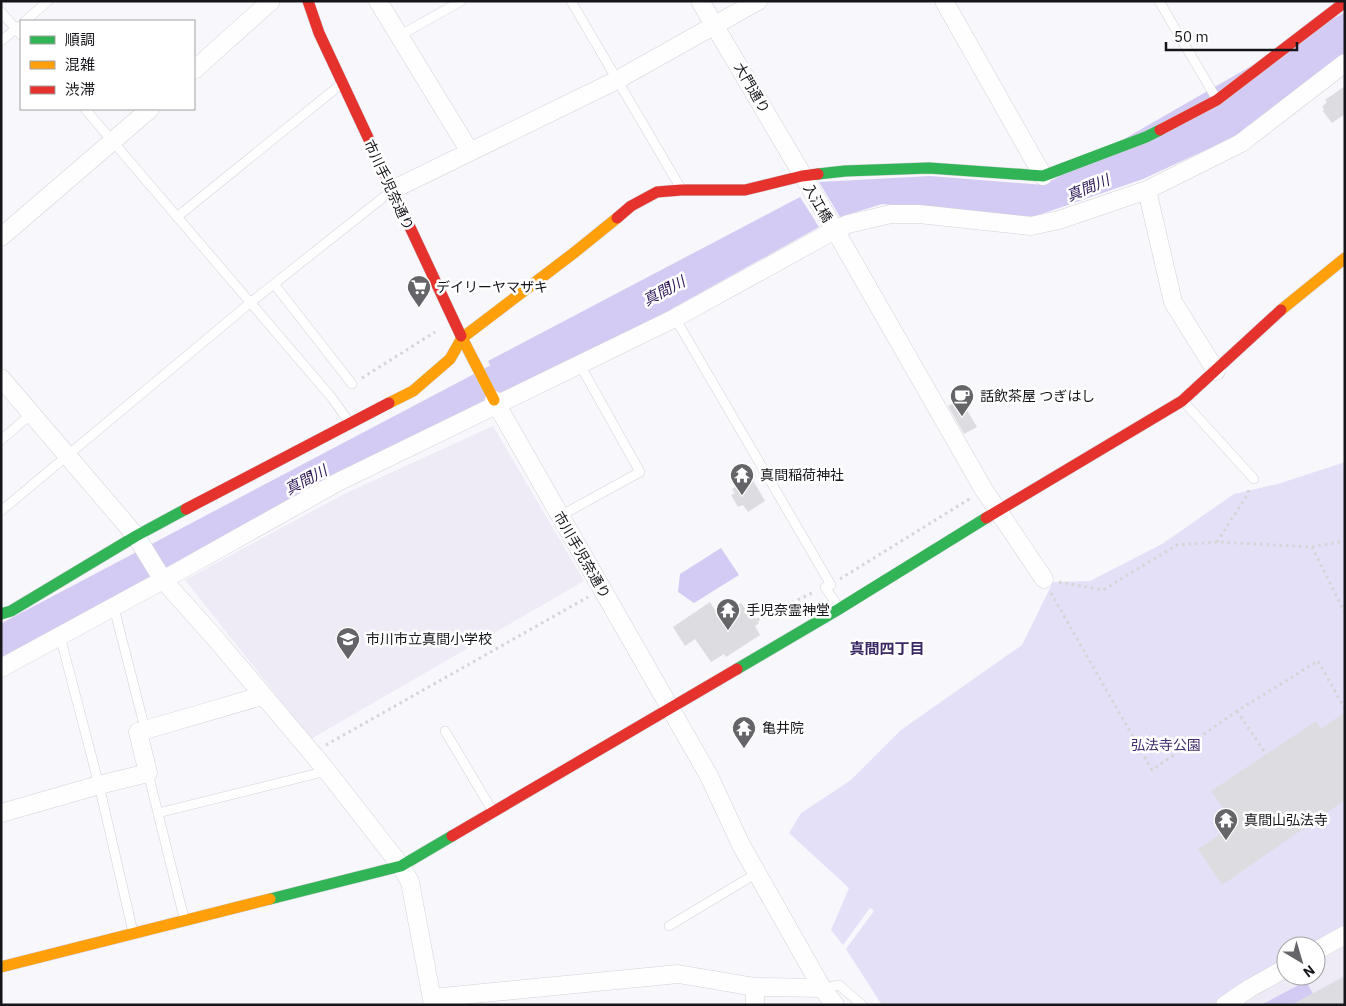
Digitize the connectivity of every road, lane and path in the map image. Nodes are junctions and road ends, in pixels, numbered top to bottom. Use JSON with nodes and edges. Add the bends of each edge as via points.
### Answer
{"nodes":[{"id":1,"x":48,"y":1,"type":"edge"},
{"id":2,"x":271,"y":1,"type":"edge"},
{"id":3,"x":308,"y":1,"type":"edge"},
{"id":4,"x":378,"y":1,"type":"edge"},
{"id":5,"x":461,"y":1,"type":"edge"},
{"id":6,"x":572,"y":1,"type":"edge"},
{"id":7,"x":700,"y":1,"type":"edge"},
{"id":8,"x":758,"y":1,"type":"edge"},
{"id":9,"x":944,"y":1,"type":"edge"},
{"id":10,"x":1159,"y":1,"type":"edge"},
{"id":11,"x":1345,"y":2,"type":"edge"},
{"id":12,"x":1,"y":12,"type":"edge"},
{"id":13,"x":26,"y":20,"type":"edge"},
{"id":14,"x":715,"y":26,"type":"junction"},
{"id":15,"x":20,"y":29,"type":"edge"},
{"id":16,"x":399,"y":36,"type":"junction"},
{"id":17,"x":1,"y":41,"type":"edge"},
{"id":18,"x":1345,"y":63,"type":"edge"},
{"id":19,"x":195,"y":69,"type":"edge"},
{"id":20,"x":617,"y":80,"type":"junction"},
{"id":21,"x":342,"y":84,"type":"junction"},
{"id":22,"x":1217,"y":100,"type":"junction"},
{"id":23,"x":86,"y":110,"type":"edge"},
{"id":24,"x":149,"y":110,"type":"edge"},
{"id":25,"x":113,"y":141,"type":"junction"},
{"id":26,"x":470,"y":152,"type":"junction"},
{"id":27,"x":802,"y":176,"type":"junction"},
{"id":28,"x":1043,"y":176,"type":"junction"},
{"id":29,"x":392,"y":190,"type":"junction"},
{"id":30,"x":681,"y":190,"type":"junction"},
{"id":31,"x":1147,"y":190,"type":"junction"},
{"id":32,"x":177,"y":217,"type":"junction"},
{"id":33,"x":835,"y":230,"type":"junction"},
{"id":34,"x":1,"y":236,"type":"edge"},
{"id":35,"x":1341,"y":264,"type":"edge"},
{"id":36,"x":274,"y":284,"type":"junction"},
{"id":37,"x":250,"y":303,"type":"junction"},
{"id":38,"x":675,"y":318,"type":"junction"},
{"id":39,"x":453,"y":321,"type":"junction"},
{"id":40,"x":462,"y":338,"type":"junction"},
{"id":41,"x":580,"y":364,"type":"junction"},
{"id":42,"x":1216,"y":371,"type":"junction"},
{"id":43,"x":1,"y":378,"type":"edge"},
{"id":44,"x":352,"y":384,"type":"joint"},
{"id":45,"x":1182,"y":401,"type":"junction"},
{"id":46,"x":496,"y":403,"type":"junction"},
{"id":47,"x":31,"y":414,"type":"junction"},
{"id":48,"x":350,"y":423,"type":"junction"},
{"id":49,"x":1,"y":440,"type":"edge"},
{"id":50,"x":67,"y":455,"type":"junction"},
{"id":51,"x":1254,"y":479,"type":"joint"},
{"id":52,"x":984,"y":490,"type":"junction"},
{"id":53,"x":998,"y":510,"type":"junction"},
{"id":54,"x":1,"y":511,"type":"edge"},
{"id":55,"x":560,"y":516,"type":"junction"},
{"id":56,"x":136,"y":536,"type":"junction"},
{"id":57,"x":1345,"y":541,"type":"edge"},
{"id":58,"x":1217,"y":542,"type":"junction"},
{"id":59,"x":1312,"y":547,"type":"junction"},
{"id":60,"x":163,"y":580,"type":"junction"},
{"id":61,"x":1044,"y":580,"type":"junction"},
{"id":62,"x":828,"y":586,"type":"junction"},
{"id":63,"x":601,"y":589,"type":"junction"},
{"id":64,"x":114,"y":608,"type":"junction"},
{"id":65,"x":839,"y":608,"type":"junction"},
{"id":66,"x":1345,"y":613,"type":"edge"},
{"id":67,"x":1,"y":614,"type":"edge"},
{"id":68,"x":757,"y":620,"type":"dead end"},
{"id":69,"x":60,"y":636,"type":"junction"},
{"id":70,"x":1,"y":668,"type":"edge"},
{"id":71,"x":262,"y":696,"type":"junction"},
{"id":72,"x":670,"y":709,"type":"junction"},
{"id":73,"x":1345,"y":710,"type":"edge"},
{"id":74,"x":1237,"y":711,"type":"junction"},
{"id":75,"x":145,"y":729,"type":"junction"},
{"id":76,"x":445,"y":731,"type":"dead end"},
{"id":77,"x":312,"y":753,"type":"junction"},
{"id":78,"x":1266,"y":754,"type":"dead end"},
{"id":79,"x":327,"y":771,"type":"junction"},
{"id":80,"x":148,"y":773,"type":"junction"},
{"id":81,"x":99,"y":785,"type":"junction"},
{"id":82,"x":493,"y":812,"type":"junction"},
{"id":83,"x":1,"y":813,"type":"edge"},
{"id":84,"x":158,"y":813,"type":"junction"},
{"id":85,"x":401,"y":866,"type":"junction"},
{"id":86,"x":757,"y":873,"type":"junction"},
{"id":87,"x":185,"y":920,"type":"junction"},
{"id":88,"x":669,"y":926,"type":"dead end"},
{"id":89,"x":133,"y":933,"type":"junction"},
{"id":90,"x":1345,"y":935,"type":"edge"},
{"id":91,"x":1326,"y":945,"type":"edge"},
{"id":92,"x":1,"y":967,"type":"edge"},
{"id":93,"x":1276,"y":974,"type":"edge"},
{"id":94,"x":756,"y":987,"type":"junction"},
{"id":95,"x":822,"y":988,"type":"junction"},
{"id":96,"x":433,"y":1001,"type":"edge"},
{"id":97,"x":755,"y":1005,"type":"edge"},
{"id":98,"x":835,"y":1005,"type":"edge"},
{"id":99,"x":862,"y":1005,"type":"edge"},
{"id":100,"x":1225,"y":1005,"type":"edge"}],
"edges":[{"from":1,"to":13,"type":"lane"},
{"from":2,"to":19,"type":"street"},
{"from":3,"to":21,"type":"street","name":"市川手児奈通り"},
{"from":4,"to":16,"type":"street"},
{"from":5,"to":16,"type":"lane"},
{"from":6,"to":20,"type":"lane"},
{"from":7,"to":14,"type":"street","name":"大門通り"},
{"from":8,"to":14,"type":"street"},
{"from":9,"to":28,"type":"street"},
{"from":10,"to":22,"type":"lane"},
{"from":11,"to":22,"type":"street"},
{"from":12,"to":15,"type":"lane"},
{"from":14,"to":20,"type":"street"},
{"from":14,"to":27,"type":"street","name":"大門通り"},
{"from":15,"to":17,"type":"lane"},
{"from":16,"to":26,"type":"street"},
{"from":18,"to":31,"type":"street","via":[[1241,143]]},
{"from":20,"to":26,"type":"street"},
{"from":20,"to":30,"type":"lane"},
{"from":21,"to":29,"type":"street","name":"市川手児奈通り"},
{"from":21,"to":32,"type":"lane"},
{"from":22,"to":28,"type":"street","via":[[1146,137]]},
{"from":23,"to":25,"type":"lane"},
{"from":24,"to":25,"type":"street"},
{"from":25,"to":32,"type":"lane"},
{"from":25,"to":34,"type":"street"},
{"from":26,"to":29,"type":"street"},
{"from":27,"to":28,"type":"street","via":[[929,168]]},
{"from":27,"to":30,"type":"street","via":[[745,190]]},
{"from":27,"to":33,"type":"street","name":"入江橋"},
{"from":29,"to":36,"type":"lane"},
{"from":29,"to":39,"type":"street","name":"市川手児奈通り"},
{"from":30,"to":40,"type":"street","via":[[657,192],[631,206]]},
{"from":31,"to":33,"type":"street","via":[[1059,220],[1031,226],[891,214]]},
{"from":31,"to":42,"type":"street","via":[[1173,302]]},
{"from":32,"to":37,"type":"lane"},
{"from":33,"to":38,"type":"street"},
{"from":33,"to":52,"type":"street","name":"入江橋"},
{"from":35,"to":42,"type":"street","via":[[1295,297]]},
{"from":36,"to":37,"type":"lane"},
{"from":36,"to":44,"type":"lane"},
{"from":37,"to":48,"type":"lane"},
{"from":37,"to":50,"type":"lane"},
{"from":38,"to":41,"type":"street"},
{"from":38,"to":62,"type":"lane"},
{"from":39,"to":40,"type":"street","name":"市川手児奈通り"},
{"from":39,"to":44,"type":"path"},
{"from":40,"to":46,"type":"street","name":"市川手児奈通り"},
{"from":40,"to":48,"type":"street","via":[[450,359],[413,391]]},
{"from":41,"to":46,"type":"street"},
{"from":41,"to":55,"type":"lane","via":[[640,472]]},
{"from":42,"to":45,"type":"street"},
{"from":43,"to":47,"type":"street"},
{"from":45,"to":51,"type":"lane"},
{"from":45,"to":53,"type":"street"},
{"from":46,"to":55,"type":"street","name":"市川手児奈通り"},
{"from":46,"to":60,"type":"street","via":[[338,482]]},
{"from":47,"to":49,"type":"lane"},
{"from":47,"to":50,"type":"street"},
{"from":48,"to":56,"type":"street"},
{"from":50,"to":54,"type":"lane"},
{"from":50,"to":56,"type":"street"},
{"from":51,"to":58,"type":"path"},
{"from":52,"to":53,"type":"street","name":"入江橋"},
{"from":52,"to":62,"type":"path"},
{"from":53,"to":61,"type":"street","name":"入江橋"},
{"from":53,"to":65,"type":"street"},
{"from":55,"to":63,"type":"street","name":"市川手児奈通り"},
{"from":56,"to":60,"type":"street"},
{"from":56,"to":67,"type":"street"},
{"from":57,"to":59,"type":"path"},
{"from":58,"to":59,"type":"path"},
{"from":58,"to":61,"type":"path","via":[[1177,545],[1102,590]]},
{"from":59,"to":66,"type":"path"},
{"from":60,"to":64,"type":"street"},
{"from":60,"to":71,"type":"street"},
{"from":61,"to":74,"type":"path","via":[[1152,770]]},
{"from":62,"to":65,"type":"lane"},
{"from":62,"to":68,"type":"path"},
{"from":63,"to":72,"type":"street","name":"市川手児奈通り"},
{"from":63,"to":77,"type":"path"},
{"from":64,"to":69,"type":"street"},
{"from":64,"to":75,"type":"lane"},
{"from":65,"to":72,"type":"street"},
{"from":69,"to":70,"type":"street"},
{"from":69,"to":81,"type":"lane"},
{"from":71,"to":75,"type":"street"},
{"from":71,"to":77,"type":"street"},
{"from":72,"to":82,"type":"street"},
{"from":72,"to":86,"type":"street","name":"市川手児奈通り","via":[[709,776]]},
{"from":73,"to":74,"type":"path","via":[[1318,661]]},
{"from":74,"to":78,"type":"path"},
{"from":75,"to":80,"type":"street","via":[[138,732]]},
{"from":76,"to":82,"type":"lane"},
{"from":77,"to":79,"type":"street"},
{"from":79,"to":84,"type":"lane"},
{"from":79,"to":85,"type":"street"},
{"from":80,"to":81,"type":"street"},
{"from":80,"to":84,"type":"lane"},
{"from":81,"to":83,"type":"street"},
{"from":81,"to":89,"type":"lane"},
{"from":82,"to":85,"type":"street"},
{"from":84,"to":87,"type":"lane"},
{"from":85,"to":87,"type":"street"},
{"from":85,"to":96,"type":"street","via":[[410,882]]},
{"from":86,"to":88,"type":"lane"},
{"from":86,"to":95,"type":"street","name":"市川手児奈通り"},
{"from":87,"to":89,"type":"street"},
{"from":89,"to":92,"type":"street"},
{"from":90,"to":91,"type":"street"},
{"from":93,"to":100,"type":"street"},
{"from":94,"to":95,"type":"street"},
{"from":94,"to":96,"type":"street","via":[[678,974]]},
{"from":94,"to":97,"type":"street"},
{"from":95,"to":98,"type":"street","name":"市川手児奈通り"},
{"from":95,"to":99,"type":"lane","via":[[839,986]]}]}
